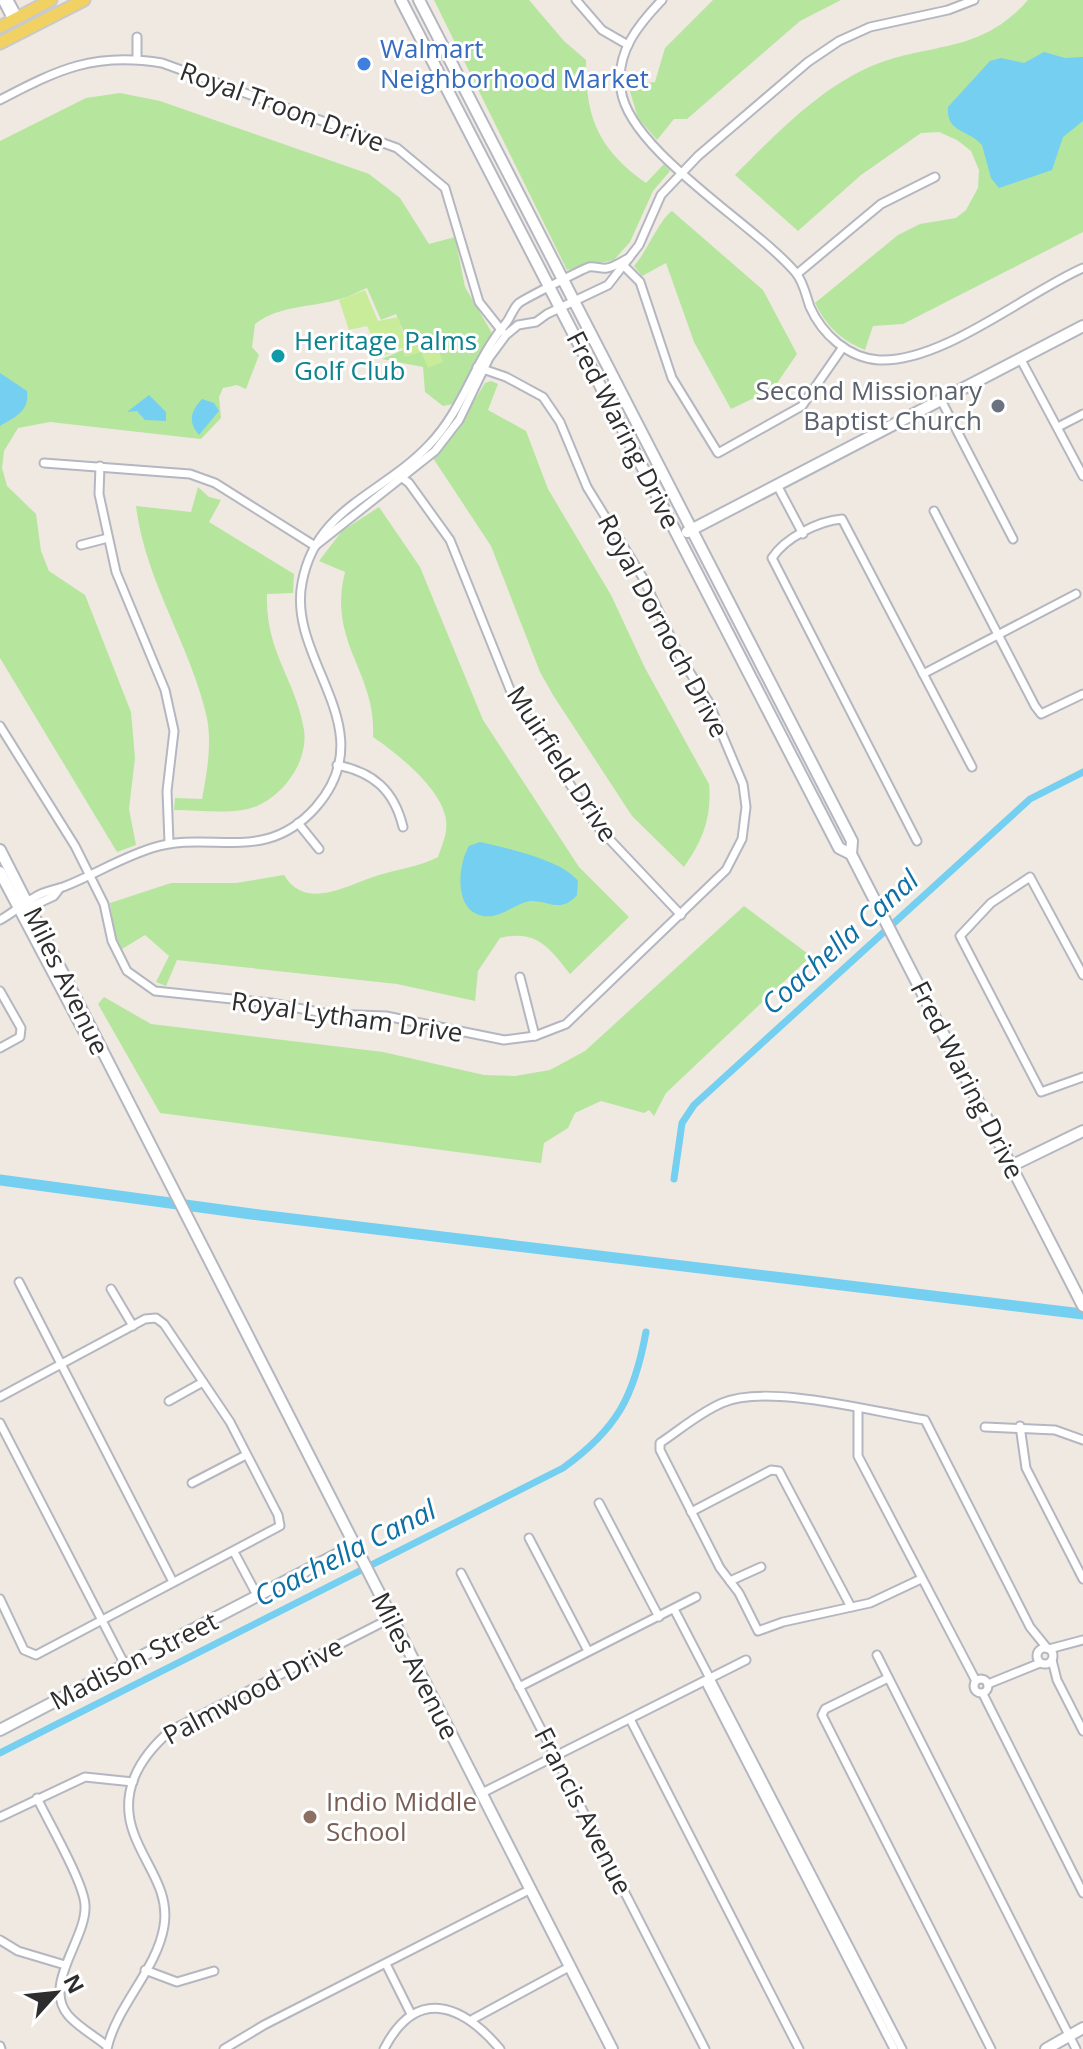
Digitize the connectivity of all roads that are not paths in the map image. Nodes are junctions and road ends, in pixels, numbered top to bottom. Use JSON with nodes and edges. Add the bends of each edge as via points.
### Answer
{"nodes":[{"id":1,"x":2,"y":0,"type":"edge"},
{"id":2,"x":9,"y":0,"type":"edge"},
{"id":3,"x":51,"y":0,"type":"edge"},
{"id":4,"x":401,"y":0,"type":"edge"},
{"id":5,"x":419,"y":0,"type":"edge"},
{"id":6,"x":576,"y":0,"type":"edge"},
{"id":7,"x":662,"y":0,"type":"edge"},
{"id":8,"x":974,"y":0,"type":"edge"},
{"id":9,"x":78,"y":2,"type":"edge"},
{"id":10,"x":15,"y":19,"type":"junction"},
{"id":11,"x":0,"y":27,"type":"edge"},
{"id":12,"x":0,"y":35,"type":"edge"},
{"id":13,"x":137,"y":37,"type":"dead end"},
{"id":14,"x":0,"y":43,"type":"edge"},
{"id":15,"x":628,"y":45,"type":"junction"},
{"id":16,"x":137,"y":59,"type":"junction"},
{"id":17,"x":0,"y":100,"type":"edge"},
{"id":18,"x":683,"y":172,"type":"junction"},
{"id":19,"x":935,"y":177,"type":"dead end"},
{"id":20,"x":622,"y":264,"type":"junction"},
{"id":21,"x":1083,"y":268,"type":"edge"},
{"id":22,"x":797,"y":274,"type":"junction"},
{"id":23,"x":564,"y":281,"type":"junction"},
{"id":24,"x":550,"y":288,"type":"junction"},
{"id":25,"x":573,"y":300,"type":"junction"},
{"id":26,"x":560,"y":307,"type":"junction"},
{"id":27,"x":1083,"y":326,"type":"edge"},
{"id":28,"x":503,"y":332,"type":"junction"},
{"id":29,"x":843,"y":347,"type":"junction"},
{"id":30,"x":1020,"y":358,"type":"junction"},
{"id":31,"x":480,"y":368,"type":"junction"},
{"id":32,"x":941,"y":400,"type":"junction"},
{"id":33,"x":1083,"y":414,"type":"edge"},
{"id":34,"x":1058,"y":427,"type":"junction"},
{"id":35,"x":44,"y":463,"type":"dead end"},
{"id":36,"x":100,"y":466,"type":"junction"},
{"id":37,"x":404,"y":476,"type":"junction"},
{"id":38,"x":1083,"y":476,"type":"edge"},
{"id":39,"x":777,"y":485,"type":"junction"},
{"id":40,"x":934,"y":511,"type":"dead end"},
{"id":41,"x":692,"y":529,"type":"junction"},
{"id":42,"x":803,"y":534,"type":"junction"},
{"id":43,"x":678,"y":536,"type":"junction"},
{"id":44,"x":108,"y":538,"type":"junction"},
{"id":45,"x":1013,"y":539,"type":"dead end"},
{"id":46,"x":81,"y":545,"type":"dead end"},
{"id":47,"x":315,"y":546,"type":"junction"},
{"id":48,"x":1076,"y":594,"type":"dead end"},
{"id":49,"x":999,"y":634,"type":"junction"},
{"id":50,"x":923,"y":674,"type":"junction"},
{"id":51,"x":1083,"y":694,"type":"edge"},
{"id":52,"x":0,"y":726,"type":"edge"},
{"id":53,"x":337,"y":765,"type":"junction"},
{"id":54,"x":972,"y":767,"type":"dead end"},
{"id":55,"x":298,"y":823,"type":"junction"},
{"id":56,"x":403,"y":827,"type":"dead end"},
{"id":57,"x":917,"y":841,"type":"dead end"},
{"id":58,"x":169,"y":842,"type":"junction"},
{"id":59,"x":319,"y":849,"type":"dead end"},
{"id":60,"x":0,"y":850,"type":"edge"},
{"id":61,"x":851,"y":854,"type":"junction"},
{"id":62,"x":0,"y":872,"type":"edge"},
{"id":63,"x":89,"y":874,"type":"junction"},
{"id":64,"x":26,"y":907,"type":"junction"},
{"id":65,"x":681,"y":915,"type":"junction"},
{"id":66,"x":0,"y":920,"type":"edge"},
{"id":67,"x":1083,"y":975,"type":"edge"},
{"id":68,"x":520,"y":977,"type":"dead end"},
{"id":69,"x":0,"y":991,"type":"edge"},
{"id":70,"x":535,"y":1036,"type":"junction"},
{"id":71,"x":0,"y":1048,"type":"edge"},
{"id":72,"x":1083,"y":1077,"type":"edge"},
{"id":73,"x":1083,"y":1131,"type":"edge"},
{"id":74,"x":1011,"y":1166,"type":"junction"},
{"id":75,"x":19,"y":1282,"type":"dead end"},
{"id":76,"x":111,"y":1289,"type":"dead end"},
{"id":77,"x":1083,"y":1306,"type":"edge"},
{"id":78,"x":133,"y":1326,"type":"junction"},
{"id":79,"x":60,"y":1365,"type":"junction"},
{"id":80,"x":203,"y":1382,"type":"junction"},
{"id":81,"x":0,"y":1397,"type":"edge"},
{"id":82,"x":169,"y":1401,"type":"dead end"},
{"id":83,"x":858,"y":1409,"type":"junction"},
{"id":84,"x":0,"y":1423,"type":"edge"},
{"id":85,"x":1020,"y":1426,"type":"junction"},
{"id":86,"x":985,"y":1427,"type":"dead end"},
{"id":87,"x":1083,"y":1440,"type":"edge"},
{"id":88,"x":246,"y":1455,"type":"junction"},
{"id":89,"x":192,"y":1483,"type":"dead end"},
{"id":90,"x":599,"y":1503,"type":"dead end"},
{"id":91,"x":691,"y":1512,"type":"junction"},
{"id":92,"x":529,"y":1538,"type":"dead end"},
{"id":93,"x":353,"y":1546,"type":"junction"},
{"id":94,"x":234,"y":1552,"type":"junction"},
{"id":95,"x":761,"y":1567,"type":"dead end"},
{"id":96,"x":461,"y":1573,"type":"dead end"},
{"id":97,"x":921,"y":1579,"type":"junction"},
{"id":98,"x":1083,"y":1579,"type":"edge"},
{"id":99,"x":730,"y":1581,"type":"junction"},
{"id":100,"x":173,"y":1582,"type":"junction"},
{"id":101,"x":258,"y":1597,"type":"junction"},
{"id":102,"x":696,"y":1597,"type":"dead end"},
{"id":103,"x":0,"y":1599,"type":"edge"},
{"id":104,"x":851,"y":1607,"type":"junction"},
{"id":105,"x":674,"y":1609,"type":"junction"},
{"id":106,"x":659,"y":1617,"type":"junction"},
{"id":107,"x":391,"y":1618,"type":"junction"},
{"id":108,"x":101,"y":1619,"type":"junction"},
{"id":109,"x":1030,"y":1627,"type":"junction"},
{"id":110,"x":1083,"y":1640,"type":"edge"},
{"id":111,"x":588,"y":1651,"type":"junction"},
{"id":112,"x":1037,"y":1653,"type":"junction"},
{"id":113,"x":1050,"y":1654,"type":"junction"},
{"id":114,"x":877,"y":1655,"type":"dead end"},
{"id":115,"x":746,"y":1660,"type":"dead end"},
{"id":116,"x":1042,"y":1664,"type":"junction"},
{"id":117,"x":125,"y":1665,"type":"junction"},
{"id":118,"x":1018,"y":1669,"type":"junction"},
{"id":119,"x":888,"y":1678,"type":"junction"},
{"id":120,"x":708,"y":1679,"type":"junction"},
{"id":121,"x":1057,"y":1680,"type":"junction"},
{"id":122,"x":976,"y":1681,"type":"junction"},
{"id":123,"x":988,"y":1684,"type":"junction"},
{"id":124,"x":519,"y":1687,"type":"junction"},
{"id":125,"x":983,"y":1694,"type":"junction"},
{"id":126,"x":630,"y":1719,"type":"junction"},
{"id":127,"x":0,"y":1730,"type":"edge"},
{"id":128,"x":1083,"y":1731,"type":"edge"},
{"id":129,"x":555,"y":1757,"type":"junction"},
{"id":130,"x":133,"y":1782,"type":"junction"},
{"id":131,"x":480,"y":1795,"type":"junction"},
{"id":132,"x":37,"y":1798,"type":"junction"},
{"id":133,"x":0,"y":1817,"type":"edge"},
{"id":134,"x":529,"y":1890,"type":"junction"},
{"id":135,"x":1083,"y":1893,"type":"edge"},
{"id":136,"x":0,"y":1940,"type":"edge"},
{"id":137,"x":386,"y":1964,"type":"junction"},
{"id":138,"x":65,"y":1965,"type":"junction"},
{"id":139,"x":569,"y":1967,"type":"junction"},
{"id":140,"x":145,"y":1970,"type":"junction"},
{"id":141,"x":214,"y":1971,"type":"dead end"},
{"id":142,"x":411,"y":2014,"type":"junction"},
{"id":143,"x":473,"y":2019,"type":"junction"},
{"id":144,"x":1083,"y":2028,"type":"edge"},
{"id":145,"x":1069,"y":2035,"type":"junction"},
{"id":146,"x":241,"y":2038,"type":"junction"},
{"id":147,"x":107,"y":2047,"type":"edge"},
{"id":148,"x":224,"y":2049,"type":"edge"},
{"id":149,"x":246,"y":2049,"type":"edge"},
{"id":150,"x":384,"y":2049,"type":"edge"},
{"id":151,"x":500,"y":2049,"type":"edge"},
{"id":152,"x":612,"y":2049,"type":"edge"},
{"id":153,"x":705,"y":2049,"type":"edge"},
{"id":154,"x":799,"y":2049,"type":"edge"},
{"id":155,"x":894,"y":2049,"type":"edge"},
{"id":156,"x":902,"y":2049,"type":"edge"},
{"id":157,"x":991,"y":2049,"type":"edge"},
{"id":158,"x":1046,"y":2049,"type":"edge"},
{"id":159,"x":1076,"y":2049,"type":"edge"}],
"edges":[{"from":1,"to":10,"type":"street"},
{"from":2,"to":10,"type":"street"},
{"from":3,"to":10,"type":"main road"},
{"from":4,"to":24,"type":"main road","name":"Fred Waring Drive"},
{"from":5,"to":23,"type":"main road","name":"Fred Waring Drive"},
{"from":6,"to":15,"type":"street","via":[[602,30]]},
{"from":7,"to":15,"type":"street"},
{"from":8,"to":18,"type":"street","via":[[883,23],[839,41]]},
{"from":9,"to":14,"type":"main road"},
{"from":10,"to":11,"type":"main road"},
{"from":10,"to":12,"type":"main road","via":[[17,25]]},
{"from":13,"to":16,"type":"street"},
{"from":15,"to":18,"type":"street","via":[[621,91],[628,111]]},
{"from":16,"to":17,"type":"street","name":"Royal Troon Drive","via":[[108,57],[81,63]]},
{"from":16,"to":28,"type":"street","name":"Royal Troon Drive","via":[[162,63],[397,148],[445,188],[479,302]]},
{"from":18,"to":20,"type":"street","via":[[657,203],[643,238]]},
{"from":18,"to":22,"type":"street"},
{"from":19,"to":22,"type":"street","via":[[881,204]]},
{"from":20,"to":23,"type":"street","via":[[585,269]]},
{"from":20,"to":25,"type":"street","via":[[604,289]]},
{"from":20,"to":29,"type":"street","via":[[640,282],[672,378],[718,453],[802,406]]},
{"from":21,"to":29,"type":"street","via":[[920,354],[881,360]]},
{"from":22,"to":29,"type":"street","via":[[818,322]]},
{"from":23,"to":24,"type":"street"},
{"from":23,"to":25,"type":"main road","name":"Fred Waring Drive"},
{"from":24,"to":26,"type":"main road","name":"Fred Waring Drive"},
{"from":24,"to":28,"type":"street","via":[[519,303]]},
{"from":25,"to":26,"type":"street"},
{"from":25,"to":41,"type":"main road","name":"Fred Waring Drive"},
{"from":26,"to":28,"type":"street","via":[[536,322]]},
{"from":26,"to":43,"type":"main road","name":"Fred Waring Drive"},
{"from":27,"to":30,"type":"main road"},
{"from":28,"to":31,"type":"street"},
{"from":30,"to":32,"type":"main road"},
{"from":30,"to":34,"type":"street"},
{"from":31,"to":37,"type":"street","via":[[453,416]]},
{"from":31,"to":65,"type":"street","name":"Royal Dornoch Drive","via":[[543,397],[560,422],[587,487],[643,578],[735,761],[746,807],[742,839],[726,870]]},
{"from":32,"to":39,"type":"main road"},
{"from":32,"to":45,"type":"street"},
{"from":33,"to":34,"type":"street"},
{"from":34,"to":38,"type":"street"},
{"from":35,"to":36,"type":"street"},
{"from":36,"to":44,"type":"street","via":[[99,494]]},
{"from":36,"to":47,"type":"street","via":[[178,471],[215,483]]},
{"from":37,"to":47,"type":"street"},
{"from":37,"to":65,"type":"street","name":"Muirfield Drive","via":[[450,540],[520,706],[596,825]]},
{"from":39,"to":41,"type":"main road"},
{"from":39,"to":42,"type":"street"},
{"from":40,"to":49,"type":"street"},
{"from":41,"to":43,"type":"main road"},
{"from":41,"to":61,"type":"main road","name":"Fred Waring Drive","via":[[852,841]]},
{"from":42,"to":50,"type":"street","via":[[842,519]]},
{"from":42,"to":57,"type":"street","via":[[779,547],[772,558]]},
{"from":43,"to":61,"type":"main road","name":"Fred Waring Drive","via":[[839,848]]},
{"from":44,"to":46,"type":"street"},
{"from":44,"to":58,"type":"street","via":[[116,572],[165,690],[174,731],[167,791]]},
{"from":47,"to":53,"type":"street","via":[[304,571],[300,605],[337,711]]},
{"from":48,"to":49,"type":"street"},
{"from":49,"to":50,"type":"street"},
{"from":49,"to":51,"type":"street","via":[[1041,714]]},
{"from":50,"to":54,"type":"street"},
{"from":52,"to":63,"type":"street","name":"Royal Lytham Drive"},
{"from":53,"to":55,"type":"street","via":[[321,800]]},
{"from":53,"to":56,"type":"street","via":[[378,781],[399,811]]},
{"from":55,"to":58,"type":"street","via":[[245,845]]},
{"from":55,"to":59,"type":"street"},
{"from":58,"to":63,"type":"street"},
{"from":60,"to":64,"type":"main road","name":"Miles Avenue"},
{"from":61,"to":74,"type":"main road","name":"Fred Waring Drive"},
{"from":62,"to":64,"type":"main road","name":"Miles Avenue"},
{"from":63,"to":64,"type":"street"},
{"from":63,"to":70,"type":"street","name":"Royal Lytham Drive","via":[[127,971],[155,991],[329,1014],[386,1016],[504,1040]]},
{"from":64,"to":66,"type":"street"},
{"from":64,"to":93,"type":"main road","name":"Miles Avenue"},
{"from":65,"to":70,"type":"street","name":"Royal Lytham Drive","via":[[566,1024]]},
{"from":67,"to":72,"type":"street","via":[[1030,877],[991,903],[960,936],[1041,1092]]},
{"from":68,"to":70,"type":"street"},
{"from":69,"to":71,"type":"street","via":[[21,1028],[20,1037]]},
{"from":73,"to":74,"type":"main road"},
{"from":74,"to":77,"type":"main road","name":"Fred Waring Drive"},
{"from":75,"to":79,"type":"street"},
{"from":76,"to":78,"type":"street"},
{"from":78,"to":79,"type":"street"},
{"from":78,"to":80,"type":"street","via":[[156,1318],[164,1324]]},
{"from":79,"to":81,"type":"street"},
{"from":79,"to":100,"type":"street"},
{"from":80,"to":82,"type":"street"},
{"from":80,"to":88,"type":"street"},
{"from":83,"to":91,"type":"street","via":[[751,1395],[725,1402],[660,1443]]},
{"from":83,"to":97,"type":"street","via":[[858,1456]]},
{"from":83,"to":109,"type":"street","via":[[925,1420]]},
{"from":84,"to":108,"type":"street"},
{"from":85,"to":86,"type":"street"},
{"from":85,"to":87,"type":"street"},
{"from":85,"to":98,"type":"street","via":[[1026,1468]]},
{"from":88,"to":89,"type":"street"},
{"from":88,"to":94,"type":"street","via":[[280,1526]]},
{"from":90,"to":106,"type":"street"},
{"from":91,"to":99,"type":"street"},
{"from":91,"to":104,"type":"street","via":[[771,1470],[779,1471]]},
{"from":92,"to":111,"type":"street"},
{"from":93,"to":101,"type":"main road","name":"Madison Street"},
{"from":93,"to":107,"type":"main road","name":"Miles Avenue"},
{"from":94,"to":100,"type":"street"},
{"from":94,"to":101,"type":"street"},
{"from":95,"to":99,"type":"street"},
{"from":96,"to":124,"type":"street","name":"Francis Avenue"},
{"from":97,"to":104,"type":"street"},
{"from":97,"to":122,"type":"street"},
{"from":99,"to":104,"type":"street","via":[[758,1631]]},
{"from":100,"to":108,"type":"street"},
{"from":101,"to":117,"type":"main road","name":"Madison Street"},
{"from":102,"to":105,"type":"street"},
{"from":103,"to":108,"type":"street","via":[[24,1650],[32,1656]]},
{"from":105,"to":106,"type":"street"},
{"from":105,"to":120,"type":"street"},
{"from":106,"to":111,"type":"street"},
{"from":107,"to":130,"type":"street","name":"Palmwood Drive","via":[[170,1731],[146,1752]]},
{"from":107,"to":131,"type":"main road","name":"Miles Avenue"},
{"from":108,"to":117,"type":"street"},
{"from":109,"to":112,"type":"street"},
{"from":109,"to":113,"type":"street"},
{"from":110,"to":113,"type":"street"},
{"from":111,"to":124,"type":"street"},
{"from":112,"to":113,"type":"street"},
{"from":112,"to":116,"type":"street"},
{"from":112,"to":118,"type":"street"},
{"from":113,"to":116,"type":"street"},
{"from":113,"to":121,"type":"street"},
{"from":114,"to":119,"type":"street"},
{"from":115,"to":120,"type":"street"},
{"from":116,"to":118,"type":"street"},
{"from":116,"to":121,"type":"street"},
{"from":117,"to":127,"type":"main road","name":"Madison Street"},
{"from":118,"to":123,"type":"street"},
{"from":119,"to":145,"type":"street"},
{"from":119,"to":157,"type":"street","via":[[822,1715]]},
{"from":120,"to":126,"type":"street"},
{"from":120,"to":155,"type":"street"},
{"from":120,"to":156,"type":"street"},
{"from":121,"to":128,"type":"street"},
{"from":122,"to":123,"type":"street"},
{"from":122,"to":125,"type":"street","via":[[975,1691]]},
{"from":123,"to":125,"type":"street"},
{"from":124,"to":129,"type":"street","name":"Francis Avenue"},
{"from":125,"to":135,"type":"street"},
{"from":126,"to":129,"type":"street"},
{"from":126,"to":154,"type":"street"},
{"from":129,"to":131,"type":"street"},
{"from":129,"to":153,"type":"street","name":"Francis Avenue"},
{"from":130,"to":132,"type":"street","via":[[85,1777]]},
{"from":130,"to":140,"type":"street","name":"Palmwood Drive","via":[[133,1832],[161,1886],[164,1926]]},
{"from":131,"to":134,"type":"main road","name":"Miles Avenue"},
{"from":132,"to":133,"type":"street"},
{"from":132,"to":138,"type":"street","via":[[85,1901],[84,1923]]},
{"from":134,"to":137,"type":"street"},
{"from":134,"to":139,"type":"main road","name":"Miles Avenue"},
{"from":136,"to":138,"type":"street"},
{"from":137,"to":142,"type":"street"},
{"from":137,"to":146,"type":"street"},
{"from":138,"to":147,"type":"street","via":[[62,1998],[67,2014]]},
{"from":139,"to":143,"type":"street"},
{"from":139,"to":152,"type":"main road","name":"Miles Avenue"},
{"from":140,"to":141,"type":"street","via":[[177,1982]]},
{"from":140,"to":147,"type":"street","name":"Palmwood Drive"},
{"from":142,"to":143,"type":"street","via":[[428,2008]]},
{"from":142,"to":150,"type":"street","via":[[395,2027]]},
{"from":143,"to":151,"type":"street"},
{"from":144,"to":145,"type":"main road"},
{"from":145,"to":158,"type":"main road"},
{"from":145,"to":159,"type":"street"},
{"from":146,"to":148,"type":"street"},
{"from":146,"to":149,"type":"street"}]}
